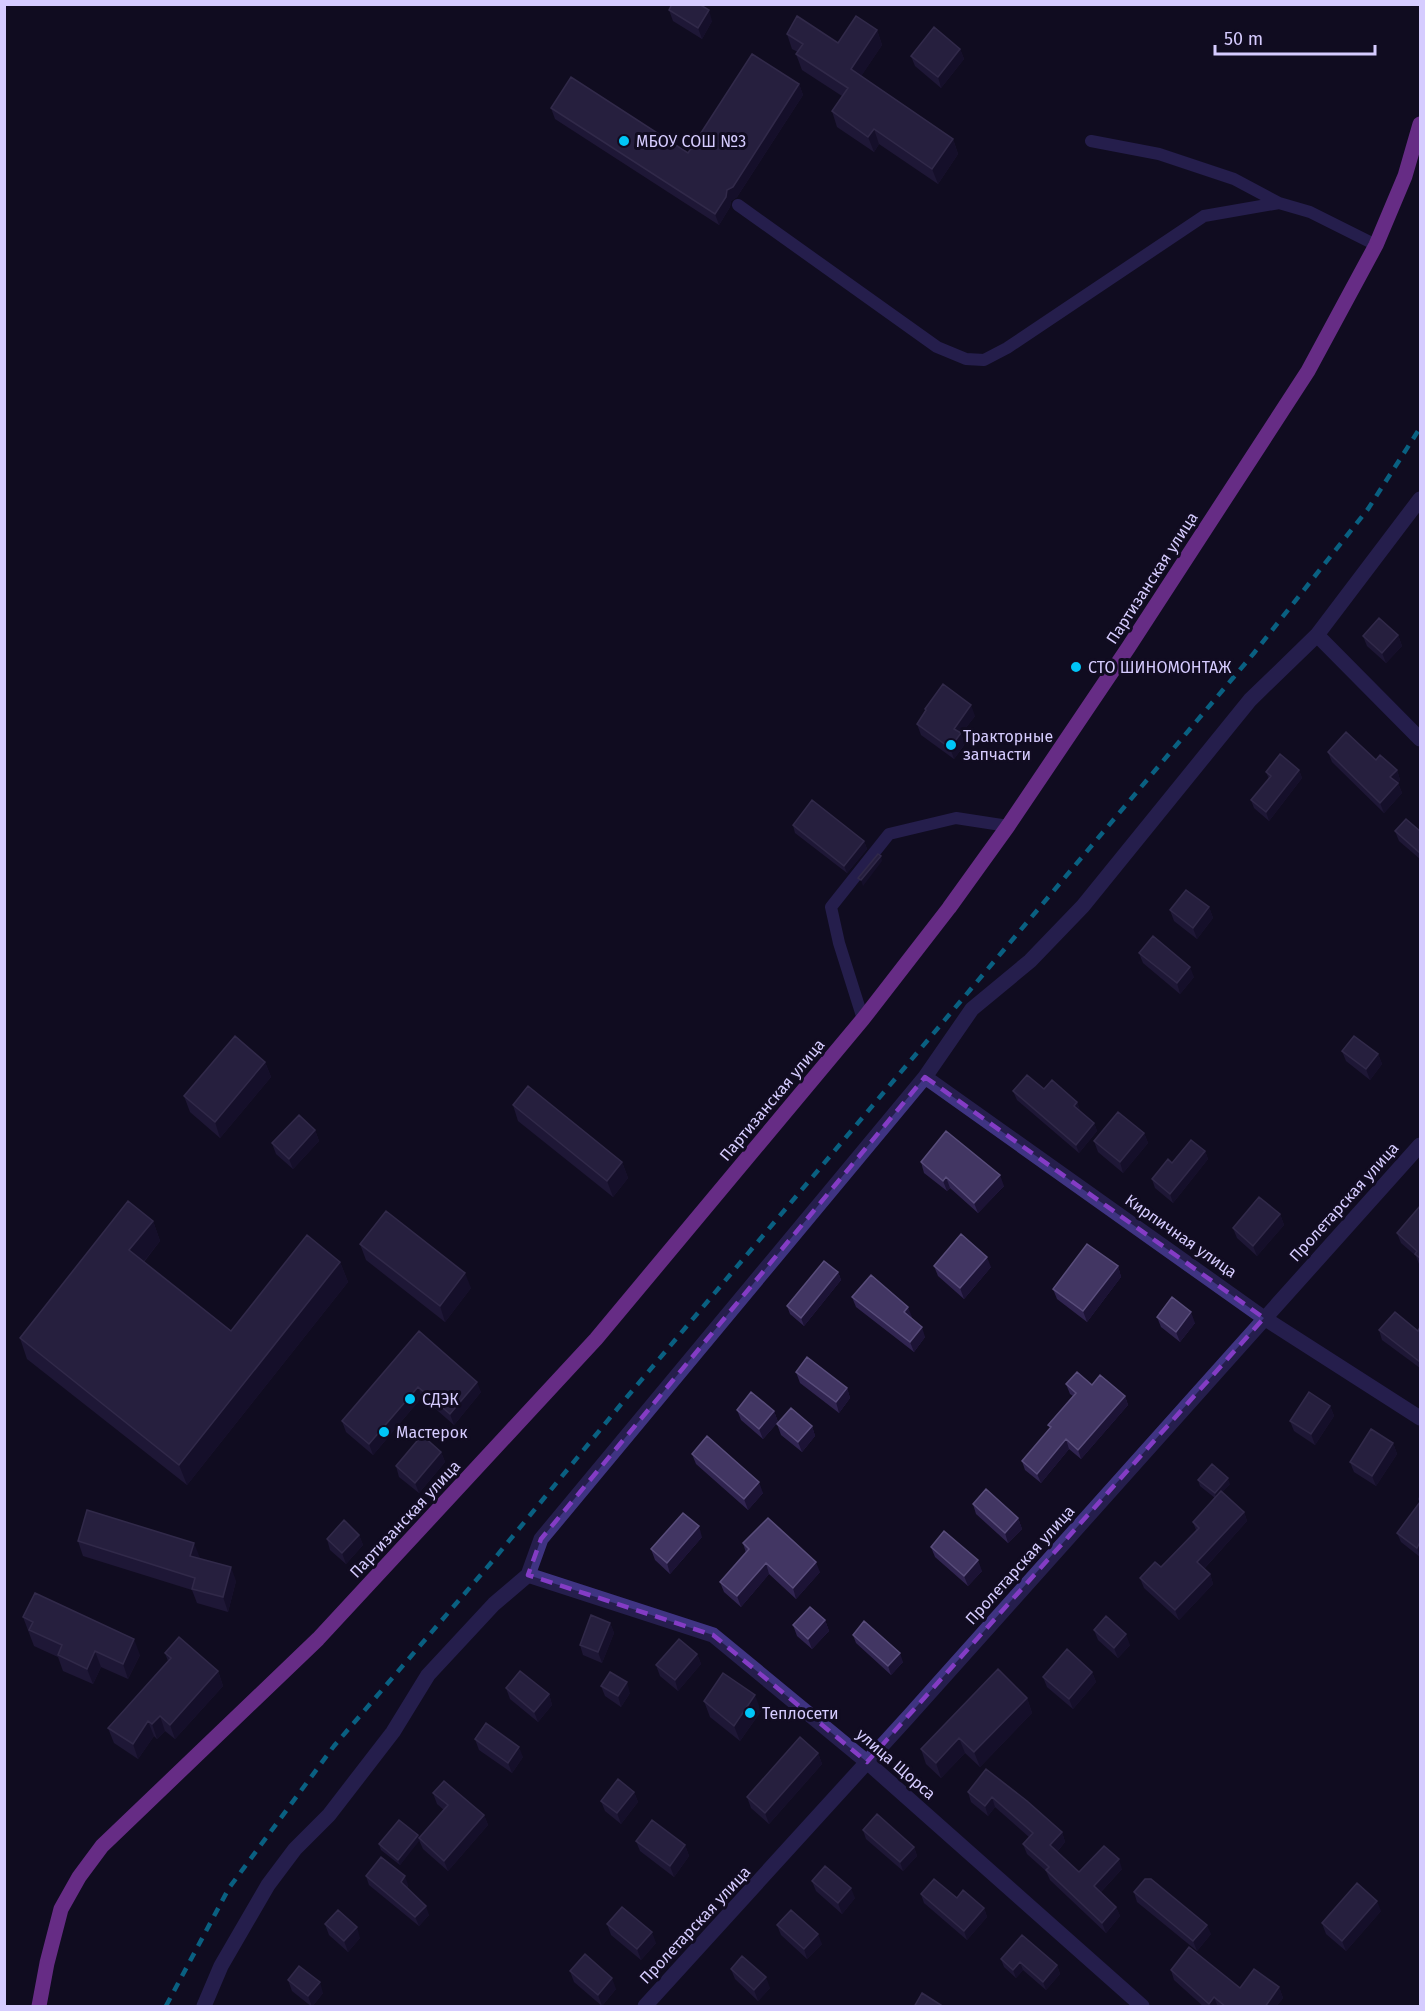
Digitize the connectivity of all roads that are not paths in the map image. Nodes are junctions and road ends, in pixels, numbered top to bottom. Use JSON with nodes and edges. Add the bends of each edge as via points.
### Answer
{"nodes":[{"id":1,"x":1420,"y":124,"type":"edge"},
{"id":2,"x":1090,"y":141,"type":"dead end"},
{"id":3,"x":1279,"y":203,"type":"junction"},
{"id":4,"x":738,"y":205,"type":"dead end"},
{"id":5,"x":1376,"y":245,"type":"junction"},
{"id":6,"x":1420,"y":499,"type":"edge"},
{"id":7,"x":1317,"y":635,"type":"junction"},
{"id":8,"x":1420,"y":739,"type":"edge"},
{"id":9,"x":1008,"y":826,"type":"junction"},
{"id":10,"x":863,"y":1019,"type":"junction"},
{"id":11,"x":925,"y":1077,"type":"junction"},
{"id":12,"x":1420,"y":1145,"type":"edge"},
{"id":13,"x":1264,"y":1318,"type":"junction"},
{"id":14,"x":1420,"y":1418,"type":"edge"},
{"id":15,"x":528,"y":1575,"type":"junction"},
{"id":16,"x":867,"y":1762,"type":"junction"},
{"id":17,"x":39,"y":2007,"type":"edge"},
{"id":18,"x":204,"y":2007,"type":"edge"},
{"id":19,"x":645,"y":2007,"type":"edge"},
{"id":20,"x":1142,"y":2007,"type":"edge"}],
"edges":[{"from":1,"to":5,"type":"main road","name":"Партизанская улица","via":[[1405,176]]},
{"from":2,"to":3,"type":"lane","via":[[1159,154],[1234,179]]},
{"from":3,"to":4,"type":"lane","via":[[1204,216],[984,360],[966,359],[938,347]]},
{"from":3,"to":5,"type":"lane","via":[[1310,212]]},
{"from":5,"to":9,"type":"main road","name":"Партизанская улица","via":[[1308,371]]},
{"from":6,"to":7,"type":"street"},
{"from":7,"to":8,"type":"street"},
{"from":7,"to":11,"type":"street","via":[[1250,700],[1083,906],[1030,962],[972,1009]]},
{"from":9,"to":10,"type":"main road","name":"Партизанская улица"},
{"from":9,"to":10,"type":"lane","via":[[956,818],[889,834],[831,907]]},
{"from":10,"to":17,"type":"main road","name":"Партизанская улица","via":[[588,1347],[318,1640],[102,1846],[61,1909]]},
{"from":11,"to":13,"type":"street","name":"Кирпичная улица"},
{"from":11,"to":15,"type":"street","via":[[541,1539]]},
{"from":12,"to":13,"type":"street","name":"Пролетарская улица"},
{"from":13,"to":14,"type":"street","name":"Кирпичная улица"},
{"from":13,"to":16,"type":"street","name":"Пролетарская улица"},
{"from":15,"to":16,"type":"street","name":"улица Щорса","via":[[713,1635]]},
{"from":15,"to":18,"type":"street","via":[[494,1604],[428,1675],[393,1732],[328,1815],[295,1849],[268,1885],[221,1966]]},
{"from":16,"to":19,"type":"street","name":"Пролетарская улица"},
{"from":16,"to":20,"type":"street","name":"улица Щорса"}]}
